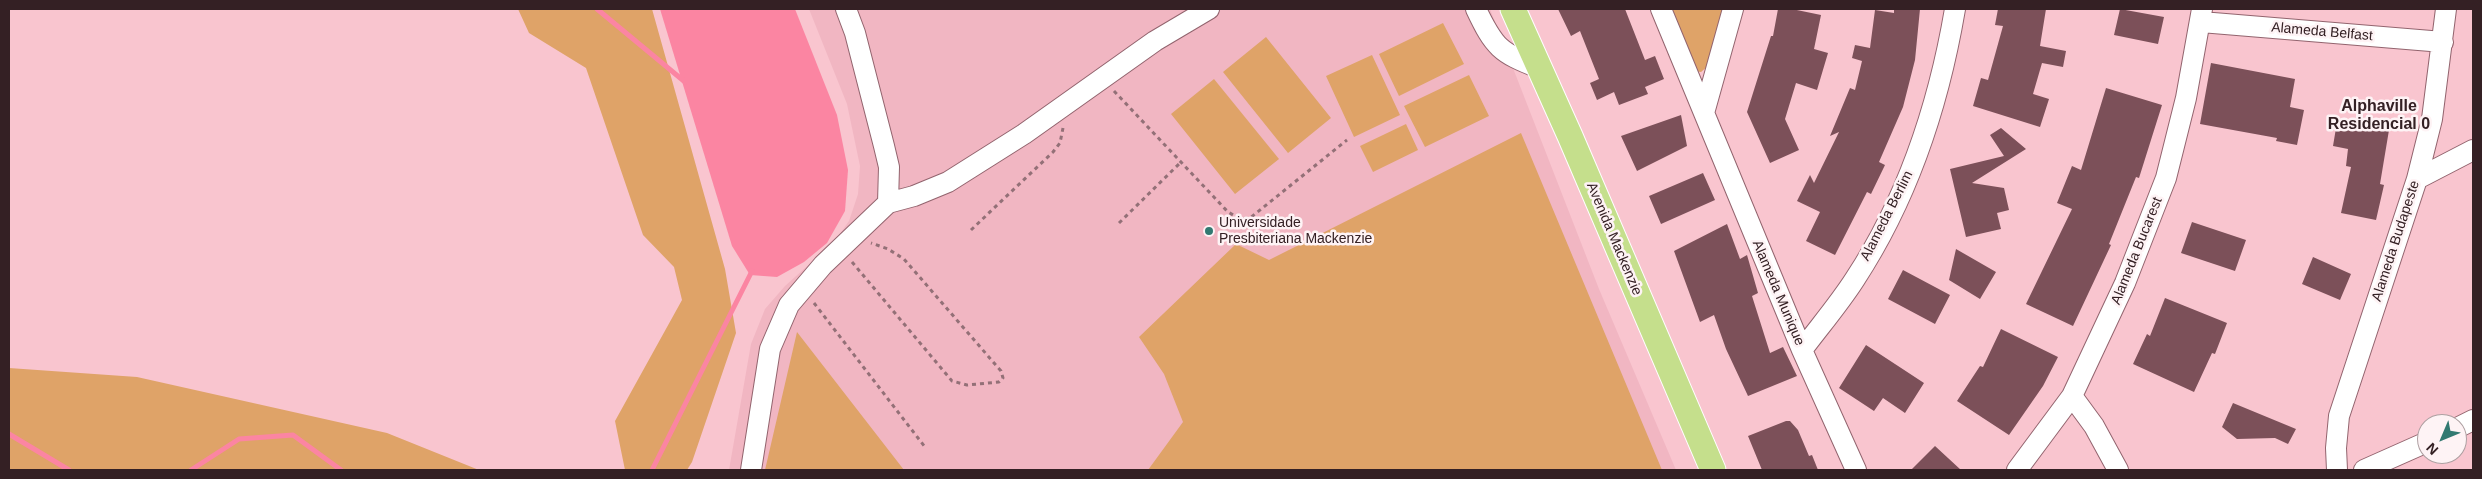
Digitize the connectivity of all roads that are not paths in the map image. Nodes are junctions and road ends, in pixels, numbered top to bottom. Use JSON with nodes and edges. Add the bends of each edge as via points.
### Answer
{"nodes":[{"id":1,"x":846,"y":9,"type":"edge"},
{"id":2,"x":1209,"y":9,"type":"edge"},
{"id":3,"x":1476,"y":9,"type":"edge"},
{"id":4,"x":1513,"y":9,"type":"edge"},
{"id":5,"x":1660,"y":9,"type":"edge"},
{"id":6,"x":1733,"y":9,"type":"edge"},
{"id":7,"x":1955,"y":9,"type":"edge"},
{"id":8,"x":2446,"y":9,"type":"edge"},
{"id":9,"x":2202,"y":15,"type":"edge"},
{"id":10,"x":2443,"y":42,"type":"junction"},
{"id":11,"x":1539,"y":68,"type":"junction"},
{"id":12,"x":1704,"y":113,"type":"junction"},
{"id":13,"x":2473,"y":150,"type":"edge"},
{"id":14,"x":2417,"y":179,"type":"junction"},
{"id":15,"x":888,"y":203,"type":"junction"},
{"id":16,"x":1802,"y":350,"type":"junction"},
{"id":17,"x":2072,"y":396,"type":"junction"},
{"id":18,"x":2417,"y":446,"type":"edge"},
{"id":19,"x":751,"y":470,"type":"edge"},
{"id":20,"x":1713,"y":470,"type":"edge"},
{"id":21,"x":1856,"y":470,"type":"edge"},
{"id":22,"x":2016,"y":470,"type":"edge"},
{"id":23,"x":2118,"y":470,"type":"edge"},
{"id":24,"x":2337,"y":470,"type":"edge"},
{"id":25,"x":2364,"y":470,"type":"edge"}],
"edges":[{"from":1,"to":15,"type":"street","via":[[886,153]]},
{"from":2,"to":15,"type":"street","via":[[1155,41],[1024,134],[948,182]]},
{"from":3,"to":11,"type":"street","via":[[1500,50]]},
{"from":4,"to":11,"type":"main road","name":"Avenida Mackenzie"},
{"from":5,"to":12,"type":"street","name":"Alameda Munique"},
{"from":6,"to":12,"type":"street"},
{"from":7,"to":16,"type":"street","name":"Alameda Berlim","via":[[1946,60],[1909,178],[1855,279]]},
{"from":8,"to":10,"type":"street","name":"Alameda Budapeste"},
{"from":9,"to":10,"type":"street","name":"Alameda Belfast"},
{"from":9,"to":17,"type":"street","name":"Alameda Bucarest","via":[[2166,178],[2125,283]]},
{"from":10,"to":14,"type":"street","name":"Alameda Budapeste","via":[[2432,119]]},
{"from":11,"to":20,"type":"main road","name":"Avenida Mackenzie"},
{"from":12,"to":16,"type":"street","name":"Alameda Munique"},
{"from":13,"to":14,"type":"street"},
{"from":14,"to":24,"type":"street","name":"Alameda Budapeste","via":[[2340,416]]},
{"from":15,"to":19,"type":"street","via":[[803,288],[779,323],[770,349]]},
{"from":16,"to":21,"type":"street","name":"Alameda Munique"},
{"from":17,"to":22,"type":"street","name":"Alameda Bucarest"},
{"from":17,"to":23,"type":"street","via":[[2094,426]]},
{"from":18,"to":25,"type":"street"}]}
